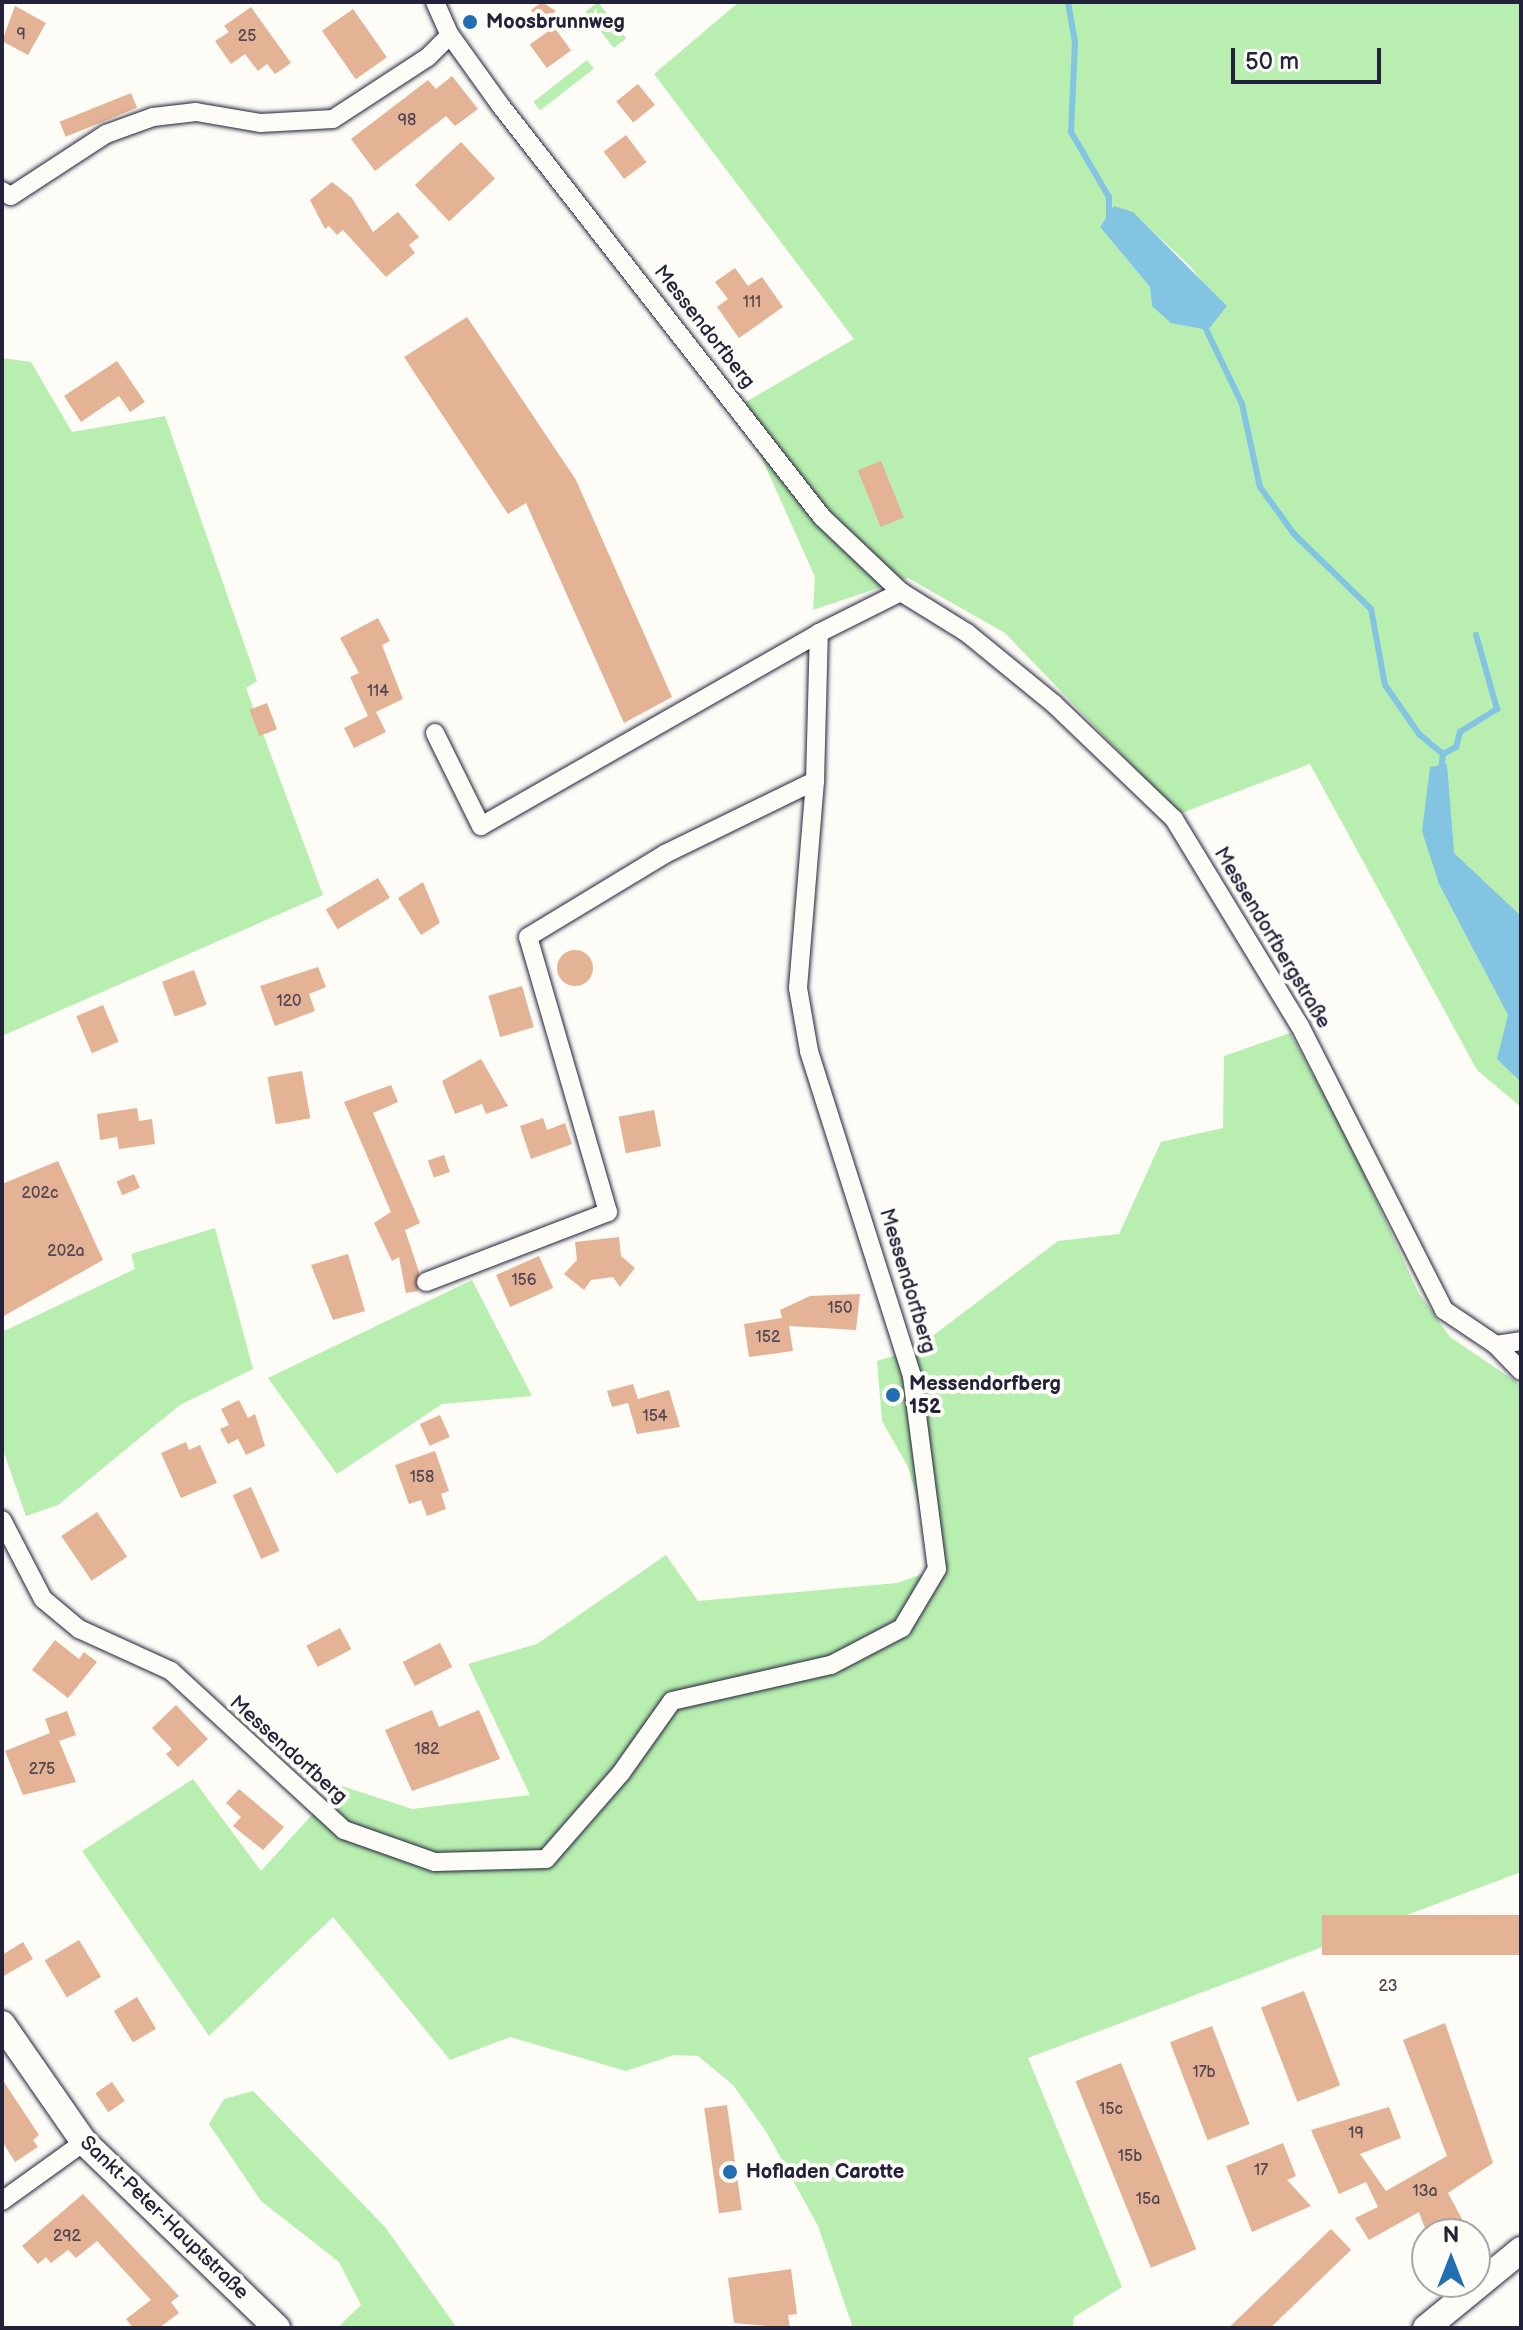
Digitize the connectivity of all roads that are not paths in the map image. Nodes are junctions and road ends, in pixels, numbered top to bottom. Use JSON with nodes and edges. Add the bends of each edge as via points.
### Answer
{"nodes":[{"id":1,"x":435,"y":2,"type":"edge"},
{"id":2,"x":450,"y":35,"type":"junction"},
{"id":3,"x":2,"y":191,"type":"edge"},
{"id":4,"x":901,"y":592,"type":"junction"},
{"id":5,"x":819,"y":633,"type":"junction"},
{"id":6,"x":435,"y":733,"type":"dead end"},
{"id":7,"x":815,"y":781,"type":"junction"},
{"id":8,"x":426,"y":1282,"type":"dead end"},
{"id":9,"x":1521,"y":1341,"type":"edge"},
{"id":10,"x":1496,"y":1345,"type":"junction"},
{"id":11,"x":1521,"y":1371,"type":"edge"},
{"id":12,"x":2,"y":1520,"type":"edge"},
{"id":13,"x":2,"y":2024,"type":"edge"},
{"id":14,"x":84,"y":2142,"type":"junction"},
{"id":15,"x":2,"y":2201,"type":"edge"},
{"id":16,"x":1521,"y":2250,"type":"edge"},
{"id":17,"x":277,"y":2328,"type":"edge"},
{"id":18,"x":1426,"y":2328,"type":"edge"}],
"edges":[{"from":1,"to":2,"type":"street","name":"Messendorfberg"},
{"from":2,"to":3,"type":"street","via":[[428,57],[333,119],[261,123],[196,112],[153,117],[106,134],[11,196]]},
{"from":2,"to":4,"type":"street","name":"Messendorfberg","via":[[822,517]]},
{"from":4,"to":5,"type":"street"},
{"from":4,"to":10,"type":"street","name":"Messendorfbergstraße","via":[[967,633],[1043,695],[1174,819],[1300,1026],[1444,1310]]},
{"from":5,"to":6,"type":"street","via":[[481,826]]},
{"from":5,"to":7,"type":"street","name":"Messendorfberg"},
{"from":7,"to":8,"type":"street","via":[[665,854],[528,937],[608,1212]]},
{"from":7,"to":12,"type":"street","name":"Messendorfberg","via":[[798,988],[809,1051],[912,1376],[937,1569],[902,1628],[809,1672],[672,1701],[621,1773],[546,1859],[435,1862],[344,1830],[171,1671],[79,1629],[43,1599]]},
{"from":9,"to":10,"type":"street"},
{"from":10,"to":11,"type":"street","name":"Messendorfbergstraße"},
{"from":13,"to":14,"type":"main road","name":"Sankt-Peter-Hauptstraße"},
{"from":14,"to":15,"type":"street"},
{"from":14,"to":17,"type":"main road","name":"Sankt-Peter-Hauptstraße"},
{"from":16,"to":18,"type":"main road"}]}
